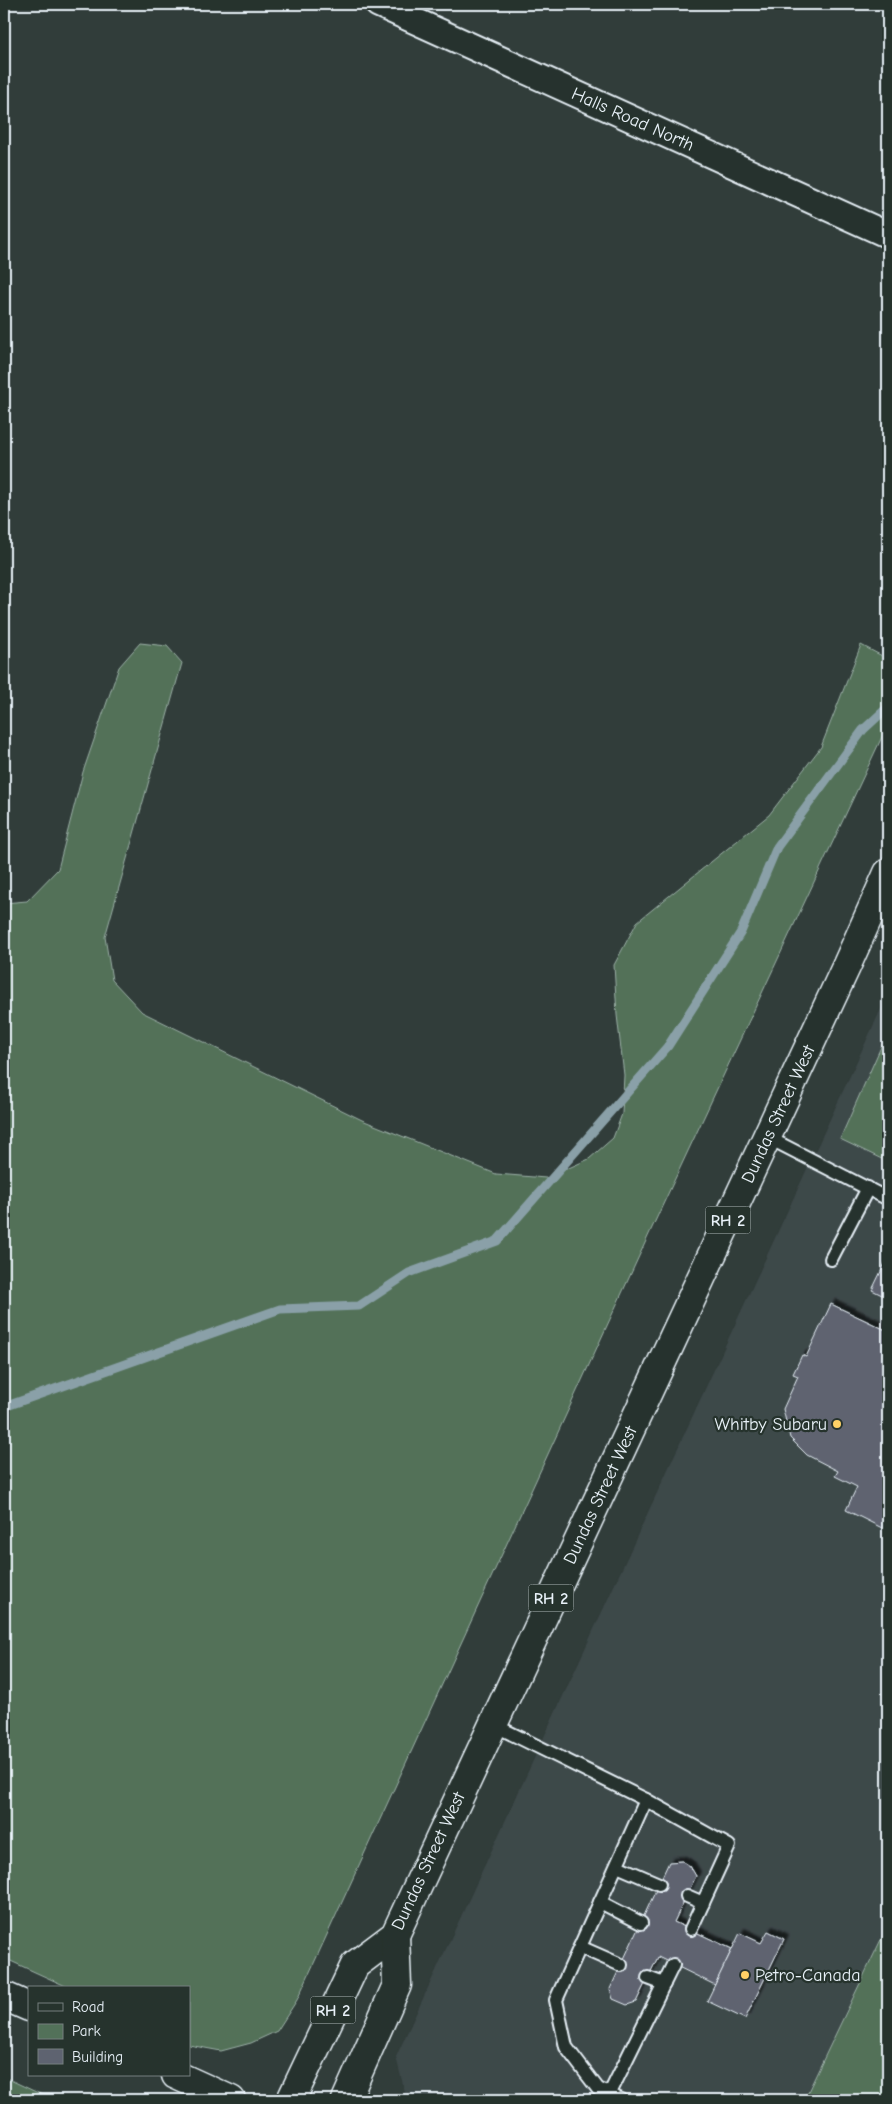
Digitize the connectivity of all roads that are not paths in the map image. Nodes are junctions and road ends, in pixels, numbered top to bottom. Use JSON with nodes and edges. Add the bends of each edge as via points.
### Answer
{"nodes":[{"id":1,"x":378,"y":4,"type":"edge"},
{"id":2,"x":888,"y":235,"type":"edge"},
{"id":3,"x":888,"y":873,"type":"edge"},
{"id":4,"x":767,"y":1137,"type":"junction"},
{"id":5,"x":868,"y":1188,"type":"junction"},
{"id":6,"x":888,"y":1199,"type":"edge"},
{"id":7,"x":831,"y":1259,"type":"dead end"},
{"id":8,"x":492,"y":1724,"type":"junction"},
{"id":9,"x":646,"y":1800,"type":"junction"},
{"id":10,"x":617,"y":1866,"type":"junction"},
{"id":11,"x":660,"y":1884,"type":"dead end"},
{"id":12,"x":687,"y":1896,"type":"dead end"},
{"id":13,"x":600,"y":1902,"type":"junction"},
{"id":14,"x":703,"y":1903,"type":"junction"},
{"id":15,"x":641,"y":1923,"type":"dead end"},
{"id":16,"x":691,"y":1930,"type":"dead end"},
{"id":17,"x":394,"y":1935,"type":"junction"},
{"id":18,"x":580,"y":1947,"type":"junction"},
{"id":19,"x":673,"y":1964,"type":"dead end"},
{"id":20,"x":621,"y":1965,"type":"dead end"},
{"id":21,"x":648,"y":1978,"type":"dead end"},
{"id":22,"x":664,"y":1984,"type":"junction"},
{"id":23,"x":4,"y":1996,"type":"edge"},
{"id":24,"x":28,"y":2007,"type":"edge"},
{"id":25,"x":178,"y":2076,"type":"edge"},
{"id":26,"x":609,"y":2095,"type":"junction"},
{"id":27,"x":231,"y":2100,"type":"edge"},
{"id":28,"x":291,"y":2100,"type":"edge"},
{"id":29,"x":346,"y":2100,"type":"edge"},
{"id":30,"x":621,"y":2100,"type":"edge"}],
"edges":[{"from":1,"to":2,"type":"street","name":"Halls Road North"},
{"from":3,"to":4,"type":"main road","name":"Dundas Street West","number":"RH 2"},
{"from":4,"to":5,"type":"lane"},
{"from":4,"to":8,"type":"main road","name":"Dundas Street West","number":"RH 2"},
{"from":5,"to":6,"type":"lane"},
{"from":5,"to":7,"type":"lane"},
{"from":8,"to":9,"type":"lane"},
{"from":8,"to":17,"type":"main road","name":"Dundas Street West","number":"RH 2"},
{"from":9,"to":10,"type":"lane"},
{"from":9,"to":14,"type":"lane","via":[[729,1846]]},
{"from":10,"to":11,"type":"lane"},
{"from":10,"to":13,"type":"lane"},
{"from":12,"to":14,"type":"lane"},
{"from":13,"to":15,"type":"lane"},
{"from":13,"to":18,"type":"lane"},
{"from":14,"to":16,"type":"lane"},
{"from":17,"to":28,"type":"main road","name":"Dundas Street West","number":"RH 2","via":[[355,1965]]},
{"from":17,"to":29,"type":"main road","number":"RH 2","via":[[397,1985]]},
{"from":18,"to":20,"type":"lane"},
{"from":18,"to":26,"type":"lane","via":[[556,2000],[566,2047],[598,2089]]},
{"from":19,"to":22,"type":"lane"},
{"from":21,"to":22,"type":"lane"},
{"from":22,"to":26,"type":"lane"},
{"from":23,"to":24,"type":"main road"},
{"from":25,"to":27,"type":"main road"},
{"from":26,"to":30,"type":"lane"}]}
